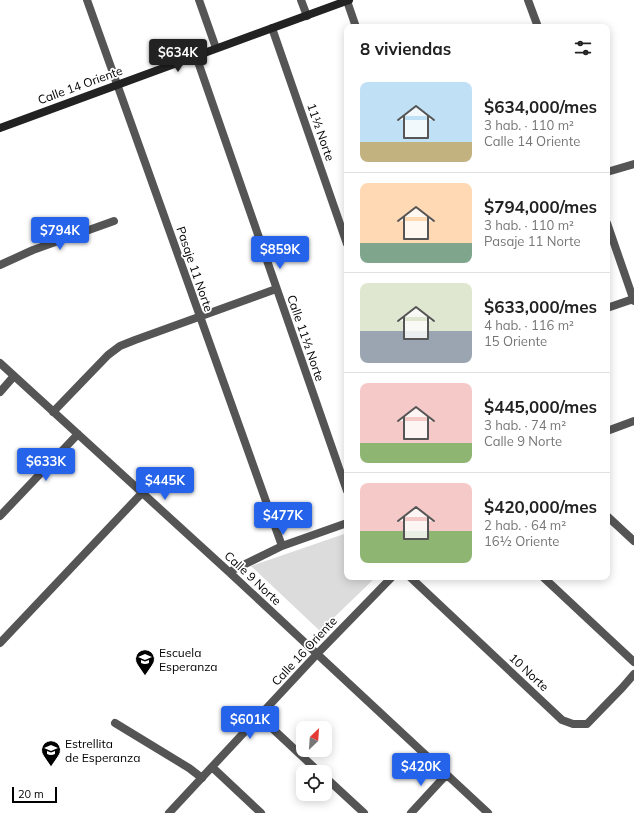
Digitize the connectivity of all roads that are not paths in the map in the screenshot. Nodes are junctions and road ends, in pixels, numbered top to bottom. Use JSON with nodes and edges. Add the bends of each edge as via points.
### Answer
{"nodes":[{"id":1,"x":86,"y":0,"type":"edge"},
{"id":2,"x":200,"y":0,"type":"edge"},
{"id":3,"x":301,"y":0,"type":"edge"},
{"id":4,"x":348,"y":0,"type":"edge"},
{"id":5,"x":528,"y":0,"type":"edge"},
{"id":6,"x":307,"y":16,"type":"junction"},
{"id":7,"x":355,"y":24,"type":"edge"},
{"id":8,"x":537,"y":24,"type":"edge"},
{"id":9,"x":272,"y":28,"type":"junction"},
{"id":10,"x":216,"y":48,"type":"junction"},
{"id":11,"x":196,"y":56,"type":"junction"},
{"id":12,"x":117,"y":85,"type":"junction"},
{"id":13,"x":0,"y":128,"type":"edge"},
{"id":14,"x":634,"y":164,"type":"edge"},
{"id":15,"x":610,"y":171,"type":"edge"},
{"id":16,"x":114,"y":221,"type":"dead end"},
{"id":17,"x":610,"y":232,"type":"edge"},
{"id":18,"x":344,"y":235,"type":"edge"},
{"id":19,"x":0,"y":265,"type":"edge"},
{"id":20,"x":276,"y":289,"type":"junction"},
{"id":21,"x":634,"y":300,"type":"edge"},
{"id":22,"x":610,"y":307,"type":"edge"},
{"id":23,"x":199,"y":317,"type":"junction"},
{"id":24,"x":0,"y":363,"type":"edge"},
{"id":25,"x":14,"y":376,"type":"junction"},
{"id":26,"x":0,"y":392,"type":"edge"},
{"id":27,"x":53,"y":412,"type":"junction"},
{"id":28,"x":634,"y":421,"type":"edge"},
{"id":29,"x":610,"y":430,"type":"edge"},
{"id":30,"x":78,"y":434,"type":"junction"},
{"id":31,"x":344,"y":482,"type":"edge"},
{"id":32,"x":142,"y":493,"type":"junction"},
{"id":33,"x":0,"y":516,"type":"edge"},
{"id":34,"x":610,"y":518,"type":"edge"},
{"id":35,"x":344,"y":525,"type":"edge"},
{"id":36,"x":630,"y":534,"type":"edge"},
{"id":37,"x":634,"y":541,"type":"edge"},
{"id":38,"x":282,"y":546,"type":"junction"},
{"id":39,"x":229,"y":572,"type":"junction"},
{"id":40,"x":389,"y":580,"type":"edge"},
{"id":41,"x":413,"y":580,"type":"edge"},
{"id":42,"x":546,"y":580,"type":"edge"},
{"id":43,"x":0,"y":643,"type":"edge"},
{"id":44,"x":317,"y":654,"type":"junction"},
{"id":45,"x":634,"y":662,"type":"edge"},
{"id":46,"x":634,"y":674,"type":"edge"},
{"id":47,"x":259,"y":716,"type":"junction"},
{"id":48,"x":115,"y":723,"type":"dead end"},
{"id":49,"x":312,"y":765,"type":"edge"},
{"id":50,"x":212,"y":767,"type":"junction"},
{"id":51,"x":446,"y":775,"type":"junction"},
{"id":52,"x":202,"y":778,"type":"junction"},
{"id":53,"x":332,"y":783,"type":"edge"},
{"id":54,"x":169,"y":813,"type":"edge"},
{"id":55,"x":261,"y":813,"type":"edge"},
{"id":56,"x":364,"y":813,"type":"edge"},
{"id":57,"x":411,"y":813,"type":"edge"},
{"id":58,"x":488,"y":813,"type":"edge"}],
"edges":[{"from":1,"to":12,"type":"street","name":"Pasaje 11 Norte"},
{"from":2,"to":10,"type":"street"},
{"from":3,"to":6,"type":"street"},
{"from":4,"to":6,"type":"street","name":"Calle 14 Oriente"},
{"from":4,"to":7,"type":"street"},
{"from":5,"to":8,"type":"street"},
{"from":6,"to":9,"type":"street","name":"Calle 14 Oriente"},
{"from":9,"to":10,"type":"street","name":"Calle 14 Oriente"},
{"from":9,"to":18,"type":"street","name":"11½ Norte"},
{"from":10,"to":11,"type":"street","name":"Calle 14 Oriente"},
{"from":11,"to":12,"type":"street","name":"Calle 14 Oriente"},
{"from":11,"to":20,"type":"street","name":"Calle 11½ Norte"},
{"from":12,"to":13,"type":"street","name":"Calle 14 Oriente"},
{"from":12,"to":23,"type":"street","name":"Pasaje 11 Norte"},
{"from":14,"to":15,"type":"street"},
{"from":16,"to":19,"type":"street","via":[[33,250]]},
{"from":17,"to":21,"type":"street"},
{"from":20,"to":23,"type":"street"},
{"from":20,"to":31,"type":"street","name":"Calle 11½ Norte"},
{"from":21,"to":22,"type":"street"},
{"from":23,"to":27,"type":"street","via":[[120,346],[108,355]]},
{"from":23,"to":38,"type":"street","name":"Pasaje 11 Norte"},
{"from":24,"to":25,"type":"street","name":"Calle 9 Norte"},
{"from":25,"to":26,"type":"street"},
{"from":25,"to":27,"type":"street","name":"Calle 9 Norte"},
{"from":27,"to":30,"type":"street","name":"Calle 9 Norte"},
{"from":28,"to":29,"type":"street"},
{"from":30,"to":32,"type":"street","name":"Calle 9 Norte"},
{"from":30,"to":33,"type":"street"},
{"from":32,"to":39,"type":"street","name":"Calle 9 Norte"},
{"from":32,"to":43,"type":"street"},
{"from":34,"to":36,"type":"street"},
{"from":35,"to":38,"type":"street"},
{"from":36,"to":37,"type":"street"},
{"from":38,"to":39,"type":"street"},
{"from":39,"to":44,"type":"street","name":"Calle 9 Norte"},
{"from":40,"to":44,"type":"street","name":"Calle 16 Oriente"},
{"from":41,"to":46,"type":"street","name":"10 Norte","via":[[562,720],[573,724],[587,724]]},
{"from":42,"to":45,"type":"street"},
{"from":44,"to":47,"type":"street","name":"Calle 16 Oriente"},
{"from":44,"to":51,"type":"street","name":"Calle 9 Norte"},
{"from":47,"to":49,"type":"street"},
{"from":47,"to":50,"type":"street","name":"Calle 16 Oriente"},
{"from":48,"to":52,"type":"street"},
{"from":50,"to":52,"type":"street","name":"Calle 16 Oriente"},
{"from":50,"to":55,"type":"street"},
{"from":51,"to":57,"type":"street"},
{"from":51,"to":58,"type":"street","name":"Calle 9 Norte"},
{"from":52,"to":54,"type":"street","name":"Calle 16 Oriente"},
{"from":53,"to":56,"type":"street"}]}
